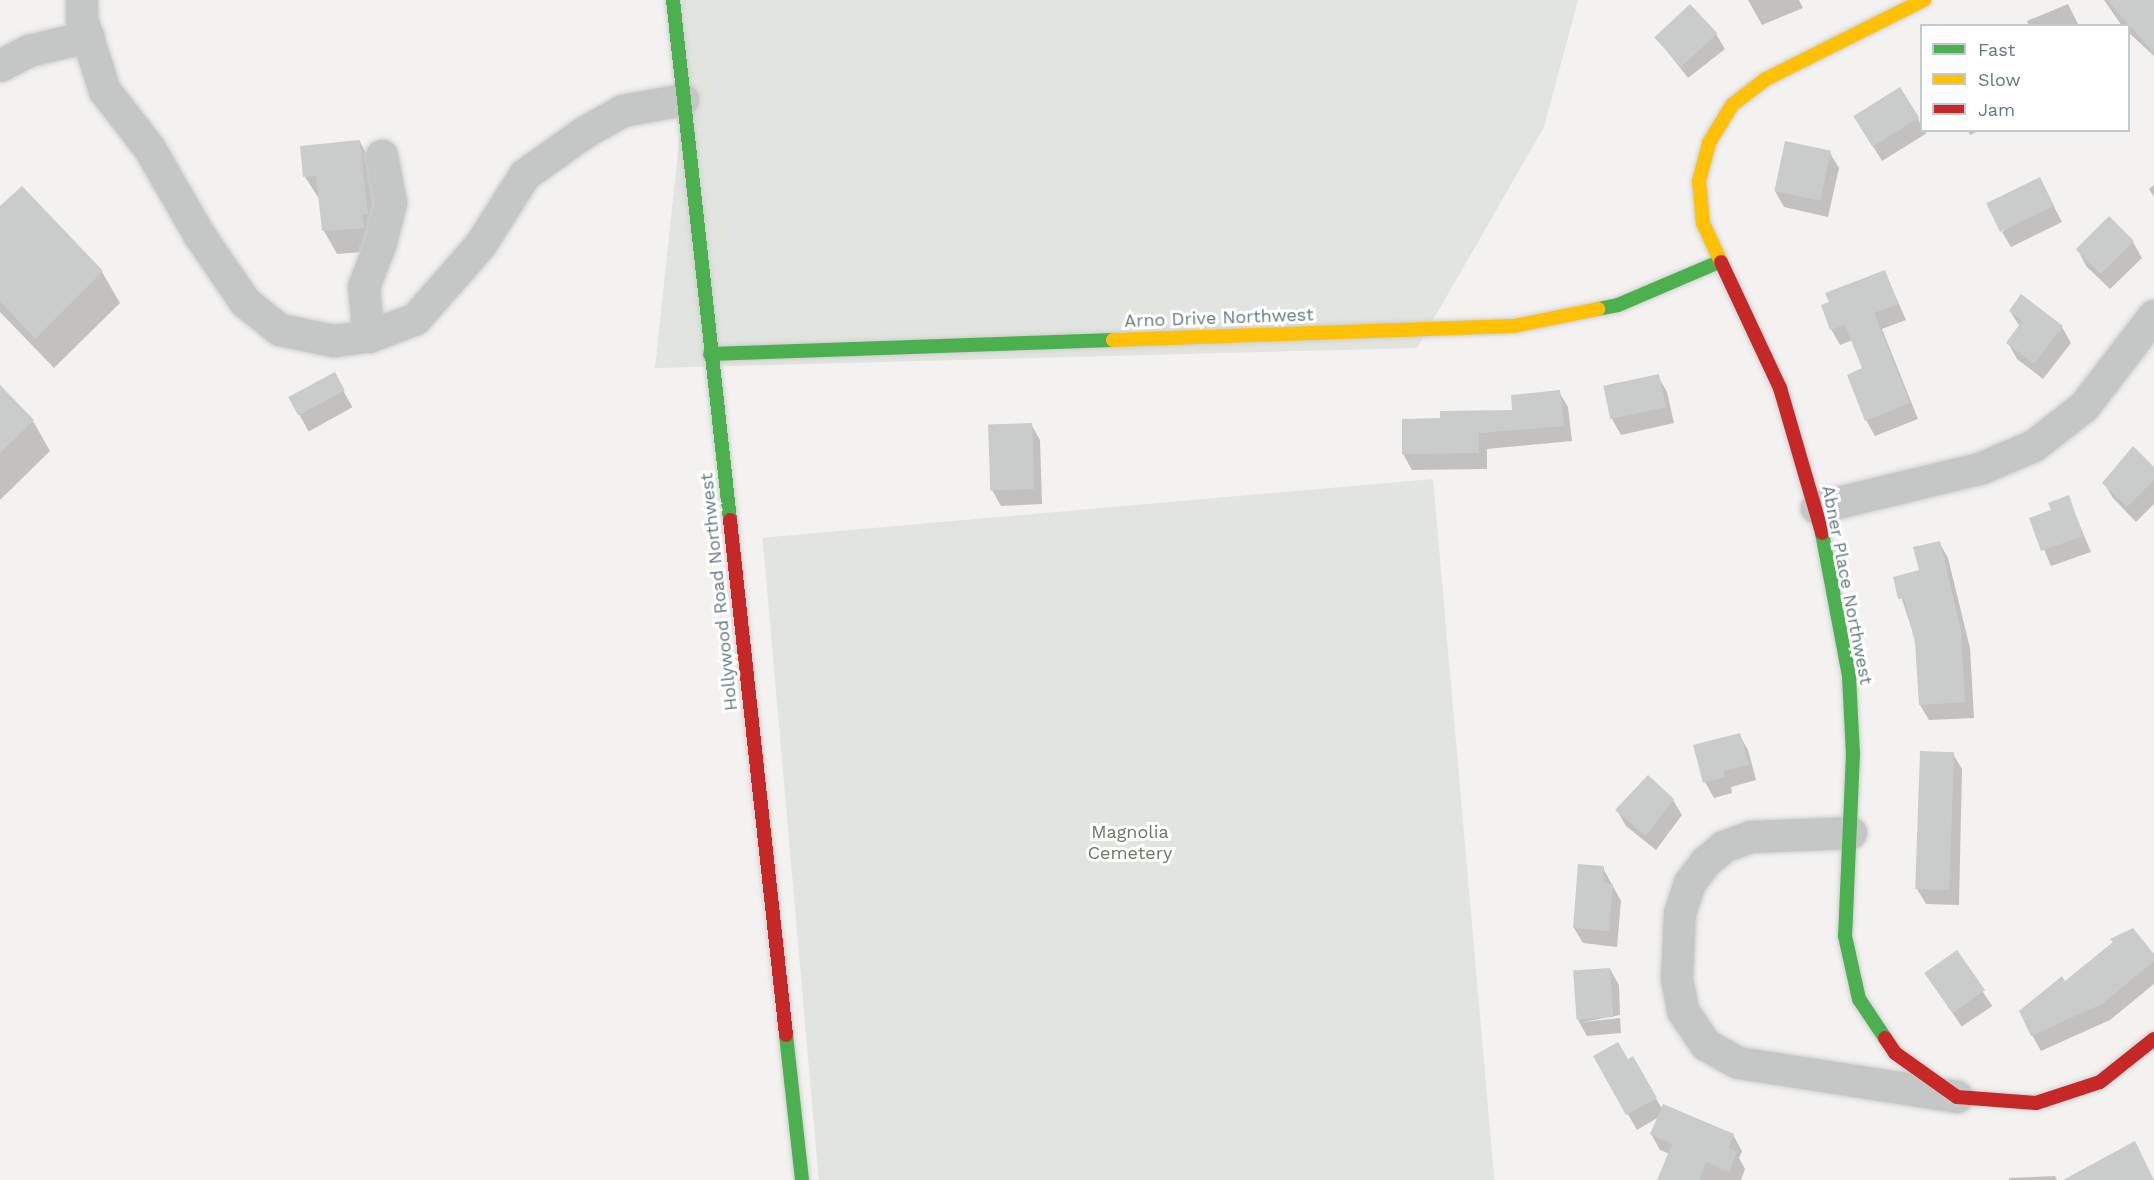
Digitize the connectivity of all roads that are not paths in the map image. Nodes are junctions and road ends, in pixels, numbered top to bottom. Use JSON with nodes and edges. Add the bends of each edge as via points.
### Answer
{"nodes":[{"id":1,"x":82,"y":0,"type":"edge"},
{"id":2,"x":673,"y":0,"type":"edge"},
{"id":3,"x":1924,"y":0,"type":"edge"},
{"id":4,"x":88,"y":37,"type":"junction"},
{"id":5,"x":0,"y":66,"type":"edge"},
{"id":6,"x":683,"y":100,"type":"junction"},
{"id":7,"x":382,"y":156,"type":"dead end"},
{"id":8,"x":1719,"y":262,"type":"junction"},
{"id":9,"x":2154,"y":316,"type":"edge"},
{"id":10,"x":369,"y":337,"type":"junction"},
{"id":11,"x":710,"y":354,"type":"junction"},
{"id":12,"x":1817,"y":508,"type":"junction"},
{"id":13,"x":1851,"y":832,"type":"junction"},
{"id":14,"x":2154,"y":1039,"type":"edge"},
{"id":15,"x":1957,"y":1097,"type":"junction"},
{"id":16,"x":802,"y":1180,"type":"edge"}],
"edges":[{"from":1,"to":4,"type":"street"},
{"from":2,"to":6,"type":"street","name":"Hollywood Road Northwest"},
{"from":3,"to":8,"type":"street","name":"Abner Place Northwest","via":[[1766,80],[1732,105],[1709,143],[1699,181],[1702,223]]},
{"from":4,"to":5,"type":"street","via":[[28,51]]},
{"from":4,"to":10,"type":"street","via":[[105,91],[150,149],[200,236],[245,302],[280,330],[334,341]]},
{"from":6,"to":10,"type":"street","via":[[623,111],[525,175],[480,246],[416,319]]},
{"from":6,"to":11,"type":"street","name":"Hollywood Road Northwest"},
{"from":7,"to":10,"type":"street","via":[[391,202],[364,287]]},
{"from":8,"to":11,"type":"street","name":"Arno Drive Northwest","via":[[1618,305],[1514,326]]},
{"from":8,"to":12,"type":"street","name":"Abner Place Northwest","via":[[1780,388]]},
{"from":9,"to":12,"type":"street","via":[[2084,407],[2034,446],[1980,469]]},
{"from":11,"to":16,"type":"street","name":"Hollywood Road Northwest"},
{"from":12,"to":13,"type":"street","name":"Abner Place Northwest","via":[[1849,676]]},
{"from":13,"to":15,"type":"street","name":"Abner Place Northwest","via":[[1845,936],[1859,999],[1895,1053]]},
{"from":13,"to":15,"type":"street","via":[[1751,837],[1724,847],[1706,862],[1690,883],[1680,913],[1677,979],[1683,1011],[1706,1045],[1738,1063]]},
{"from":14,"to":15,"type":"street","via":[[2100,1082],[2036,1103]]}]}
